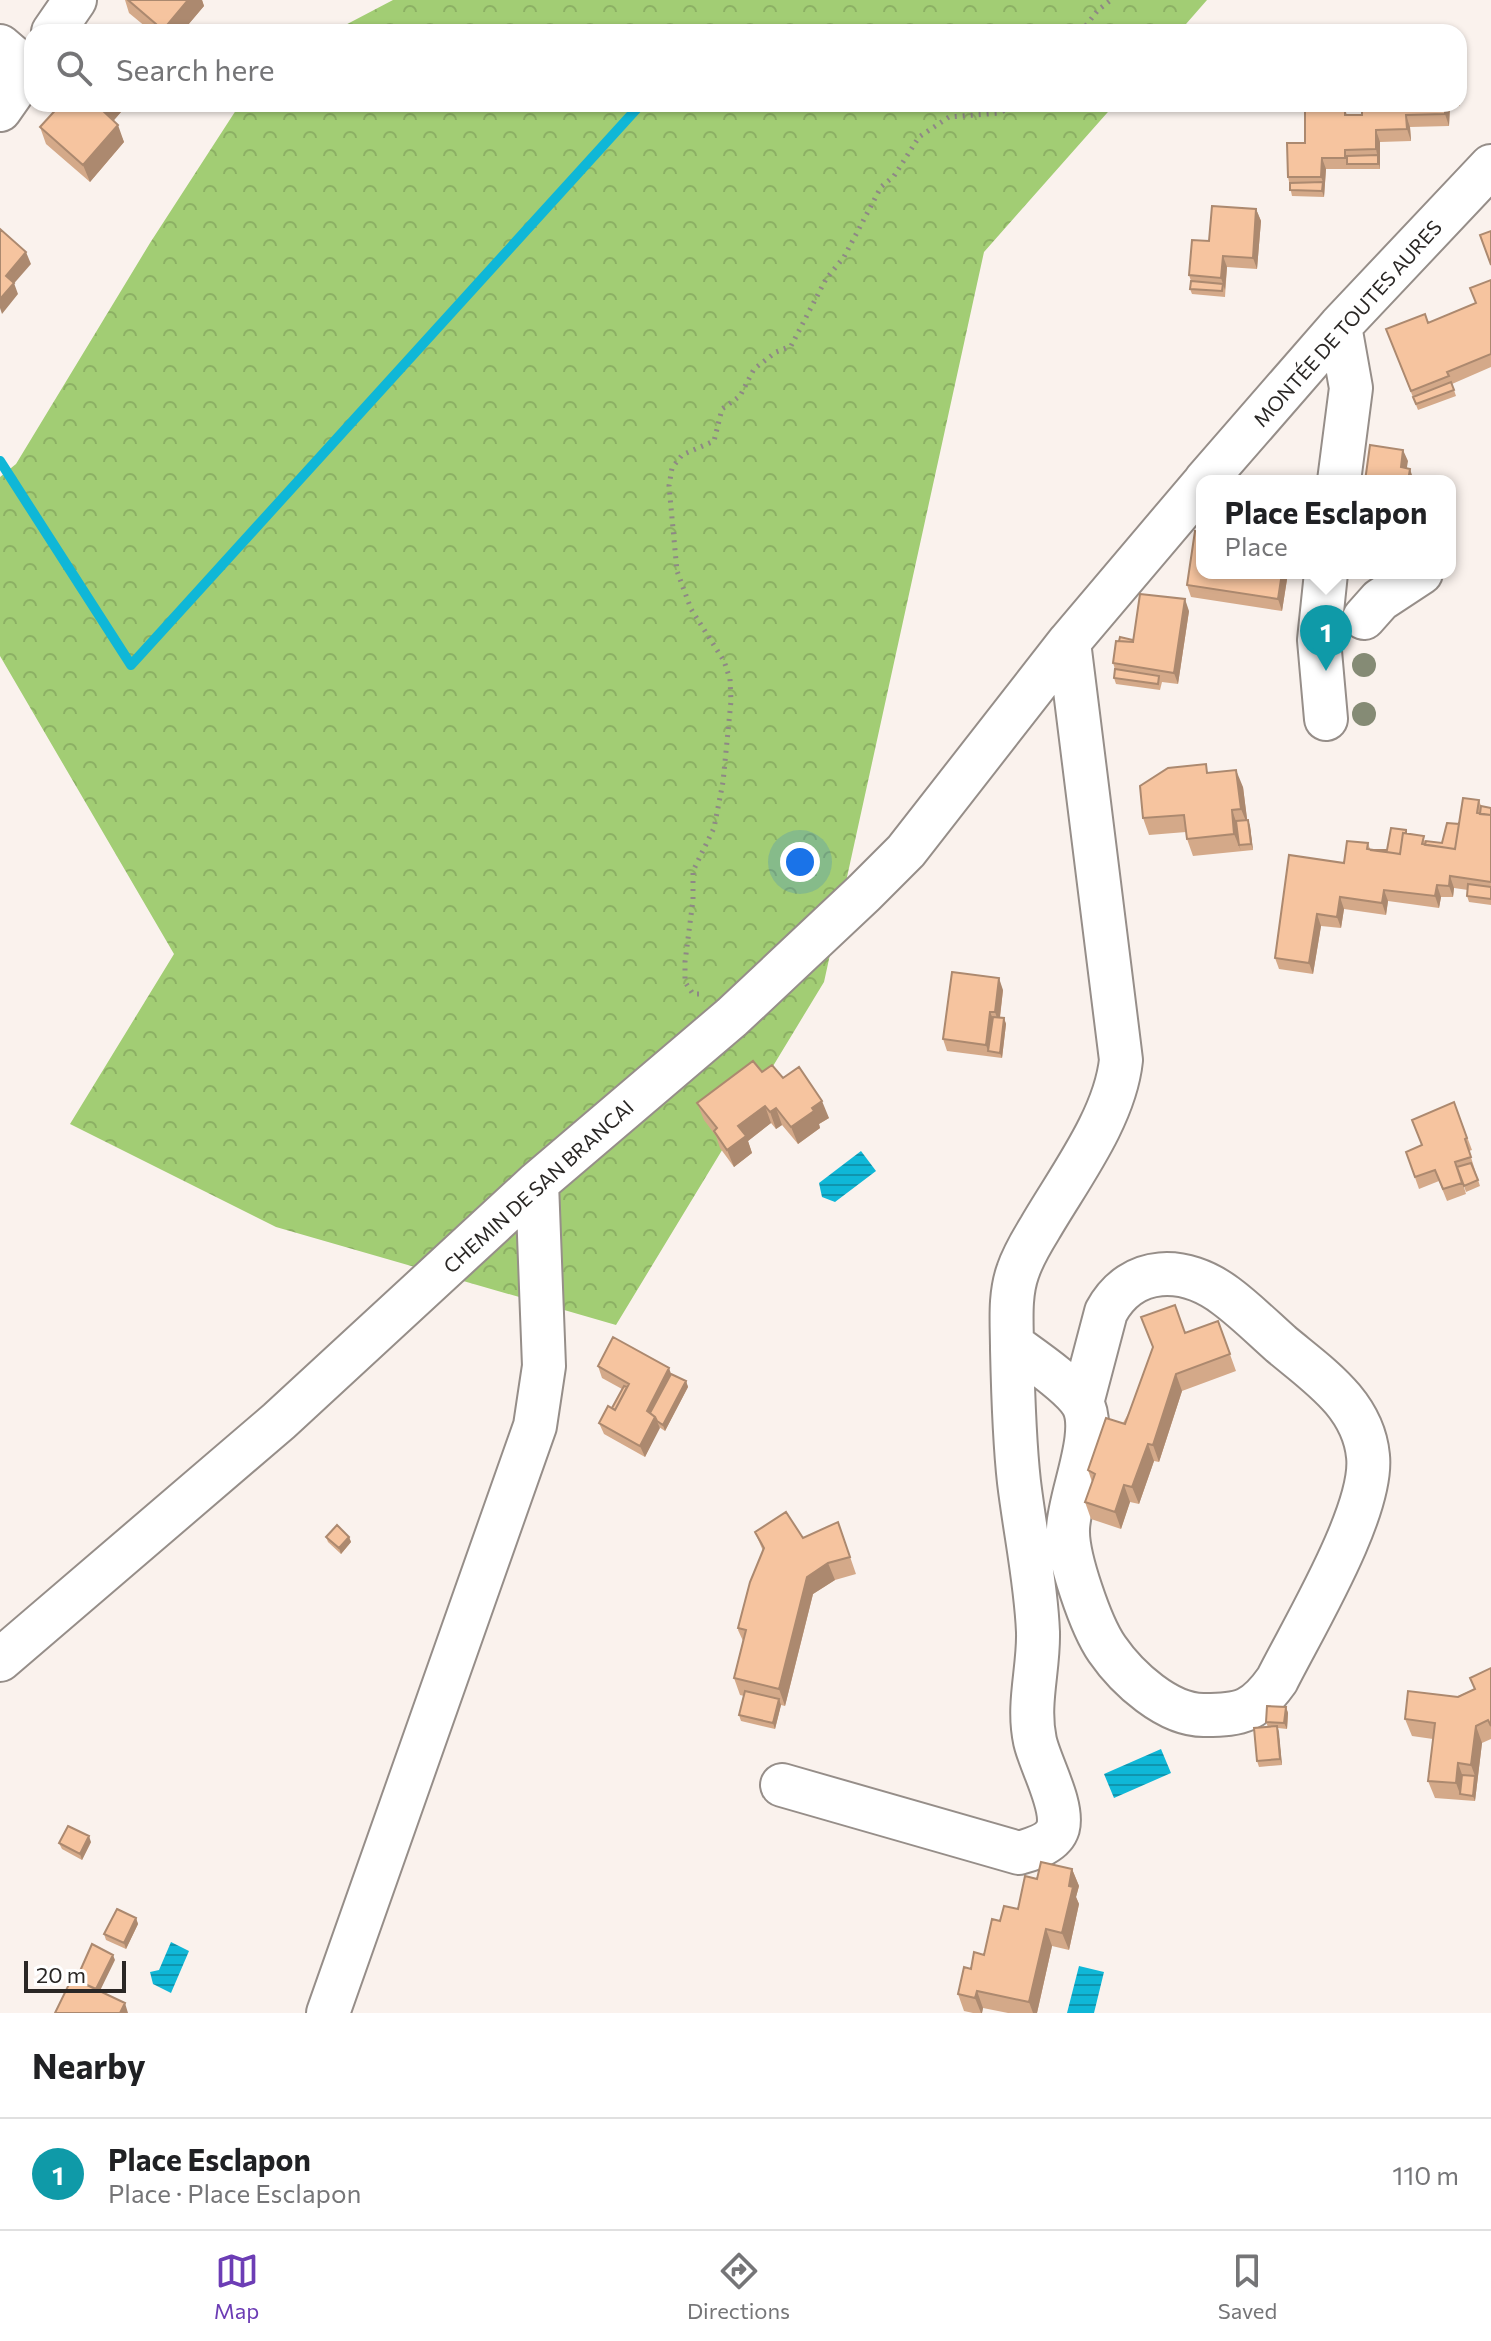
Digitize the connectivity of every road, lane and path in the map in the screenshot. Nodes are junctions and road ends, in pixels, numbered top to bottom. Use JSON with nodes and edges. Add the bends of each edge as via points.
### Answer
{"nodes":[{"id":1,"x":75,"y":0,"type":"edge"},
{"id":2,"x":1111,"y":0,"type":"edge"},
{"id":3,"x":58,"y":24,"type":"edge"},
{"id":4,"x":1087,"y":24,"type":"edge"},
{"id":5,"x":20,"y":60,"type":"edge"},
{"id":6,"x":0,"y":110,"type":"edge"},
{"id":7,"x":1002,"y":112,"type":"edge"},
{"id":8,"x":1491,"y":166,"type":"edge"},
{"id":9,"x":1340,"y":326,"type":"junction"},
{"id":10,"x":1211,"y":475,"type":"edge"},
{"id":11,"x":1340,"y":475,"type":"edge"},
{"id":12,"x":1196,"y":492,"type":"edge"},
{"id":13,"x":1325,"y":579,"type":"edge"},
{"id":14,"x":1412,"y":579,"type":"edge"},
{"id":15,"x":1364,"y":618,"type":"dead end"},
{"id":16,"x":1069,"y":642,"type":"junction"},
{"id":17,"x":1042,"y":678,"type":"joint"},
{"id":18,"x":1326,"y":719,"type":"dead end"},
{"id":19,"x":752,"y":998,"type":"junction"},
{"id":20,"x":537,"y":1183,"type":"junction"},
{"id":21,"x":1012,"y":1344,"type":"junction"},
{"id":22,"x":1082,"y":1403,"type":"junction"},
{"id":23,"x":0,"y":1660,"type":"edge"},
{"id":24,"x":782,"y":1785,"type":"dead end"},
{"id":25,"x":328,"y":2013,"type":"edge"}],
"edges":[{"from":1,"to":3,"type":"street"},
{"from":2,"to":4,"type":"path"},
{"from":5,"to":6,"type":"street"},
{"from":7,"to":19,"type":"path","via":[[949,117],[919,137],[881,187],[791,346],[754,369],[740,396],[722,409],[714,441],[682,455],[672,468],[677,571],[691,609],[724,661],[731,701],[714,828],[693,871],[685,982],[693,994]]},
{"from":8,"to":9,"type":"street","name":"MONTÉE DE TOUTES AURES"},
{"from":9,"to":10,"type":"street","name":"MONTÉE DE TOUTES AURES"},
{"from":9,"to":11,"type":"street","via":[[1351,388]]},
{"from":12,"to":16,"type":"street","name":"MONTÉE DE TOUTES AURES"},
{"from":13,"to":18,"type":"street","via":[[1319,640]]},
{"from":14,"to":15,"type":"street"},
{"from":16,"to":17,"type":"street","name":"MONTÉE DE TOUTES AURES"},
{"from":16,"to":21,"type":"street","via":[[1121,1060],[1115,1093],[1098,1129],[1018,1269]]},
{"from":17,"to":19,"type":"street","name":"CHEMIN DE SAN BRANCAI","via":[[906,851]]},
{"from":19,"to":20,"type":"street","name":"CHEMIN DE SAN BRANCAI"},
{"from":20,"to":23,"type":"street","name":"CHEMIN DE SAN BRANCAI","via":[[279,1421]]},
{"from":20,"to":25,"type":"street","via":[[544,1366],[535,1426]]},
{"from":21,"to":22,"type":"street"},
{"from":21,"to":24,"type":"street","via":[[1014,1440],[1036,1590],[1032,1718],[1058,1829],[1036,1848],[1019,1853]]},
{"from":22,"to":22,"type":"street","via":[[1087,1434],[1068,1530],[1087,1604],[1106,1648],[1123,1669],[1172,1707],[1196,1716],[1245,1711],[1262,1701],[1277,1680],[1365,1496],[1368,1455],[1349,1405],[1224,1294],[1179,1275],[1162,1274],[1128,1283],[1111,1302]]}]}
